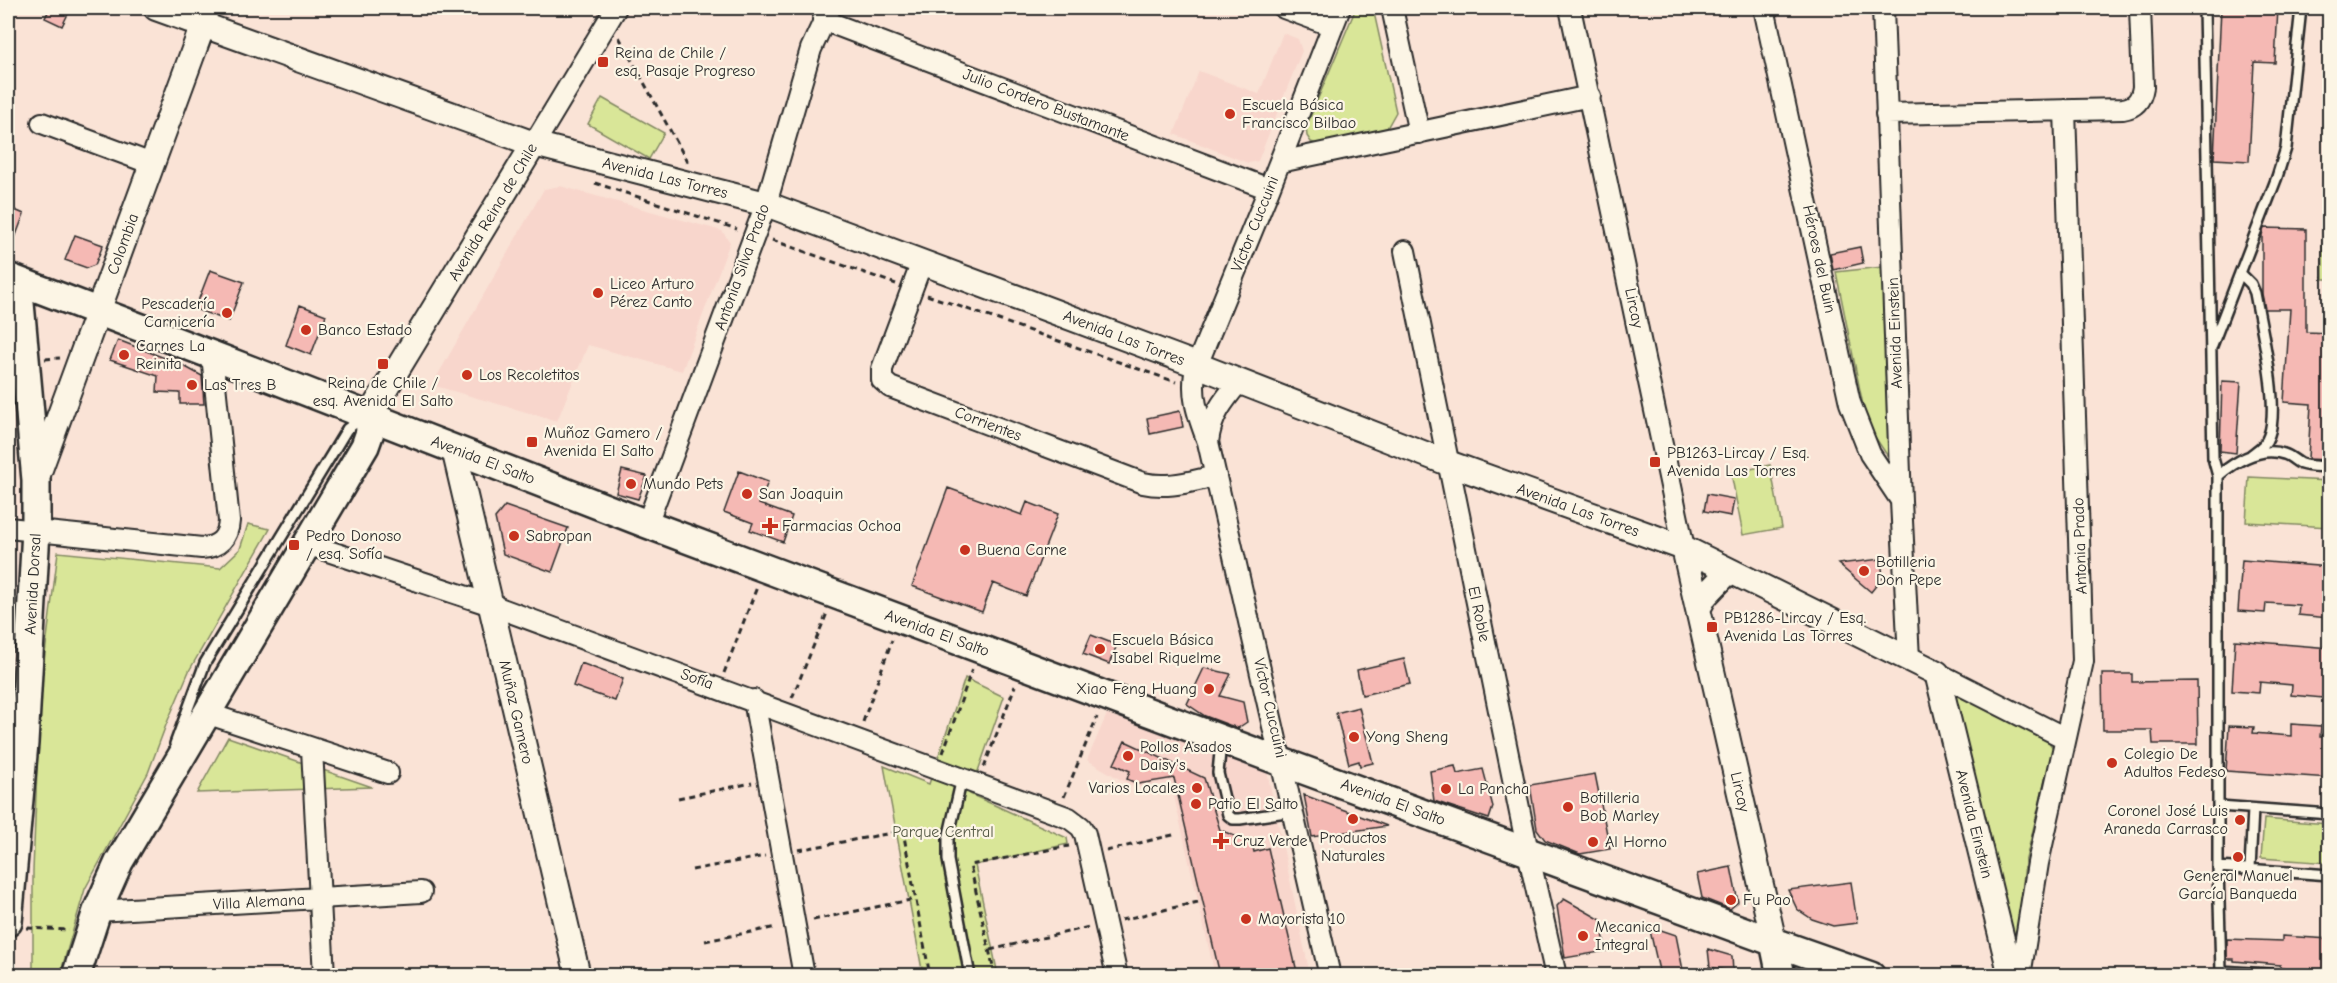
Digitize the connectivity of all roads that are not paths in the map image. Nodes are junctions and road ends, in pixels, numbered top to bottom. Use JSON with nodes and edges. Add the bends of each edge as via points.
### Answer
{"nodes":[{"id":1,"x":156,"y":8,"type":"edge"},
{"id":2,"x":1284,"y":8,"type":"edge"},
{"id":3,"x":1340,"y":8,"type":"edge"},
{"id":4,"x":1392,"y":8,"type":"edge"},
{"id":5,"x":1570,"y":8,"type":"edge"},
{"id":6,"x":1764,"y":8,"type":"edge"},
{"id":7,"x":1883,"y":8,"type":"edge"},
{"id":8,"x":2140,"y":8,"type":"edge"},
{"id":9,"x":2204,"y":8,"type":"edge"},
{"id":10,"x":2301,"y":8,"type":"edge"},
{"id":11,"x":613,"y":13,"type":"edge"},
{"id":12,"x":826,"y":14,"type":"edge"},
{"id":13,"x":206,"y":16,"type":"edge"},
{"id":14,"x":1333,"y":26,"type":"junction"},
{"id":15,"x":1590,"y":96,"type":"junction"},
{"id":16,"x":2066,"y":110,"type":"junction"},
{"id":17,"x":1886,"y":114,"type":"junction"},
{"id":18,"x":42,"y":123,"type":"dead end"},
{"id":19,"x":1419,"y":133,"type":"junction"},
{"id":20,"x":534,"y":144,"type":"junction"},
{"id":21,"x":1280,"y":162,"type":"junction"},
{"id":22,"x":152,"y":164,"type":"junction"},
{"id":23,"x":1269,"y":189,"type":"junction"},
{"id":24,"x":766,"y":204,"type":"junction"},
{"id":25,"x":1405,"y":251,"type":"dead end"},
{"id":26,"x":922,"y":262,"type":"junction"},
{"id":27,"x":2240,"y":273,"type":"junction"},
{"id":28,"x":13,"y":279,"type":"edge"},
{"id":29,"x":98,"y":311,"type":"junction"},
{"id":30,"x":2210,"y":351,"type":"junction"},
{"id":31,"x":212,"y":354,"type":"junction"},
{"id":32,"x":1195,"y":376,"type":"junction"},
{"id":33,"x":1239,"y":382,"type":"junction"},
{"id":34,"x":369,"y":416,"type":"junction"},
{"id":35,"x":1208,"y":442,"type":"junction"},
{"id":36,"x":454,"y":449,"type":"junction"},
{"id":37,"x":2251,"y":455,"type":"junction"},
{"id":38,"x":1449,"y":463,"type":"junction"},
{"id":39,"x":2330,"y":467,"type":"edge"},
{"id":40,"x":1216,"y":476,"type":"junction"},
{"id":41,"x":2218,"y":476,"type":"junction"},
{"id":42,"x":36,"y":480,"type":"junction"},
{"id":43,"x":1901,"y":501,"type":"junction"},
{"id":44,"x":647,"y":524,"type":"junction"},
{"id":45,"x":8,"y":528,"type":"edge"},
{"id":46,"x":36,"y":530,"type":"junction"},
{"id":47,"x":307,"y":544,"type":"junction"},
{"id":48,"x":1684,"y":549,"type":"junction"},
{"id":49,"x":1729,"y":571,"type":"junction"},
{"id":50,"x":491,"y":604,"type":"junction"},
{"id":51,"x":1698,"y":609,"type":"junction"},
{"id":52,"x":1909,"y":658,"type":"junction"},
{"id":53,"x":1936,"y":673,"type":"junction"},
{"id":54,"x":754,"y":700,"type":"junction"},
{"id":55,"x":206,"y":713,"type":"junction"},
{"id":56,"x":2065,"y":738,"type":"junction"},
{"id":57,"x":1222,"y":739,"type":"junction"},
{"id":58,"x":312,"y":749,"type":"junction"},
{"id":59,"x":169,"y":756,"type":"dead end"},
{"id":60,"x":1282,"y":762,"type":"junction"},
{"id":61,"x":388,"y":773,"type":"dead end"},
{"id":62,"x":970,"y":781,"type":"junction"},
{"id":63,"x":2219,"y":806,"type":"junction"},
{"id":64,"x":2253,"y":809,"type":"junction"},
{"id":65,"x":1293,"y":811,"type":"junction"},
{"id":66,"x":2330,"y":814,"type":"edge"},
{"id":67,"x":126,"y":830,"type":"dead end"},
{"id":68,"x":1528,"y":852,"type":"junction"},
{"id":69,"x":2218,"y":867,"type":"junction"},
{"id":70,"x":2250,"y":869,"type":"junction"},
{"id":71,"x":104,"y":871,"type":"dead end"},
{"id":72,"x":2330,"y":875,"type":"edge"},
{"id":73,"x":421,"y":892,"type":"dead end"},
{"id":74,"x":320,"y":898,"type":"junction"},
{"id":75,"x":93,"y":920,"type":"junction"},
{"id":76,"x":13,"y":925,"type":"edge"},
{"id":77,"x":1774,"y":942,"type":"junction"},
{"id":78,"x":8,"y":964,"type":"edge"},
{"id":79,"x":9,"y":975,"type":"edge"},
{"id":80,"x":76,"y":975,"type":"edge"},
{"id":81,"x":324,"y":975,"type":"edge"},
{"id":82,"x":578,"y":975,"type":"edge"},
{"id":83,"x":804,"y":975,"type":"edge"},
{"id":84,"x":970,"y":975,"type":"edge"},
{"id":85,"x":1117,"y":975,"type":"edge"},
{"id":86,"x":1330,"y":975,"type":"edge"},
{"id":87,"x":1556,"y":975,"type":"edge"},
{"id":88,"x":1781,"y":975,"type":"edge"},
{"id":89,"x":1872,"y":975,"type":"edge"},
{"id":90,"x":2011,"y":975,"type":"edge"},
{"id":91,"x":2020,"y":975,"type":"edge"},
{"id":92,"x":2297,"y":975,"type":"edge"}],
"edges":[{"from":1,"to":13,"type":"street","name":"Avenida Las Torres"},
{"from":2,"to":14,"type":"street"},
{"from":3,"to":14,"type":"street","name":"Víctor Cuccuini"},
{"from":4,"to":19,"type":"street"},
{"from":5,"to":15,"type":"street","name":"Lircay"},
{"from":6,"to":43,"type":"street","name":"Héroes del Buin","via":[[1850,403],[1870,454]]},
{"from":7,"to":17,"type":"street","name":"Avenida Einstein"},
{"from":8,"to":16,"type":"street","via":[[2143,87],[2137,103],[2122,109]]},
{"from":9,"to":30,"type":"lane"},
{"from":10,"to":27,"type":"lane","via":[[2286,148]]},
{"from":11,"to":20,"type":"street","name":"Avenida Reina de Chile"},
{"from":12,"to":23,"type":"street","name":"Julio Cordero Bustamante"},
{"from":12,"to":24,"type":"street","name":"Antonia Silva Prado","via":[[811,49]]},
{"from":13,"to":20,"type":"street","name":"Avenida Las Torres"},
{"from":13,"to":22,"type":"street","name":"Colombia"},
{"from":14,"to":21,"type":"street","name":"Víctor Cuccuini"},
{"from":15,"to":19,"type":"street"},
{"from":15,"to":48,"type":"street","name":"Lircay"},
{"from":16,"to":17,"type":"street"},
{"from":16,"to":56,"type":"street","name":"Antonia Prado","via":[[2083,661]]},
{"from":17,"to":43,"type":"street","name":"Avenida Einstein"},
{"from":18,"to":22,"type":"street"},
{"from":19,"to":21,"type":"street"},
{"from":20,"to":24,"type":"street","name":"Avenida Las Torres"},
{"from":20,"to":34,"type":"street","name":"Avenida Reina de Chile"},
{"from":21,"to":23,"type":"street","name":"Víctor Cuccuini"},
{"from":22,"to":29,"type":"street","name":"Colombia"},
{"from":23,"to":32,"type":"street","name":"Víctor Cuccuini"},
{"from":24,"to":26,"type":"street","name":"Avenida Las Torres"},
{"from":24,"to":44,"type":"street","name":"Antonia Silva Prado"},
{"from":25,"to":38,"type":"street","name":"El Roble"},
{"from":26,"to":32,"type":"street","name":"Avenida Las Torres"},
{"from":26,"to":40,"type":"street","name":"Corrientes","via":[[882,369],[882,380],[890,387],[1143,483],[1175,485]]},
{"from":27,"to":30,"type":"lane"},
{"from":27,"to":37,"type":"lane","via":[[2255,293],[2273,410],[2269,436],[2264,446]]},
{"from":28,"to":29,"type":"main road","name":"Avenida El Salto"},
{"from":28,"to":42,"type":"main road","name":"Avenida Dorsal","via":[[26,360]]},
{"from":29,"to":31,"type":"main road","name":"Avenida El Salto"},
{"from":29,"to":42,"type":"street","name":"Colombia"},
{"from":30,"to":41,"type":"lane","via":[[2213,458]]},
{"from":31,"to":34,"type":"main road","name":"Avenida El Salto"},
{"from":31,"to":46,"type":"street","via":[[229,521],[222,541],[202,548]]},
{"from":32,"to":33,"type":"street","name":"Avenida Las Torres"},
{"from":32,"to":35,"type":"street","name":"Víctor Cuccuini","via":[[1194,399]]},
{"from":33,"to":35,"type":"street","name":"Víctor Cuccuini","via":[[1216,411]]},
{"from":33,"to":38,"type":"street","name":"Avenida Las Torres"},
{"from":34,"to":36,"type":"main road","name":"Avenida El Salto"},
{"from":34,"to":47,"type":"main road","via":[[370,432],[365,446]]},
{"from":34,"to":59,"type":"lane","via":[[347,429],[214,648]]},
{"from":35,"to":40,"type":"street","name":"Víctor Cuccuini"},
{"from":36,"to":44,"type":"main road","name":"Avenida El Salto"},
{"from":36,"to":50,"type":"street","name":"Muñoz Gamero"},
{"from":37,"to":39,"type":"lane","via":[[2282,453],[2305,465]]},
{"from":37,"to":41,"type":"lane","via":[[2232,463]]},
{"from":38,"to":48,"type":"street","name":"Avenida Las Torres"},
{"from":38,"to":68,"type":"street","name":"El Roble"},
{"from":40,"to":60,"type":"street","name":"Víctor Cuccuini"},
{"from":41,"to":63,"type":"lane"},
{"from":42,"to":46,"type":"main road","name":"Avenida Dorsal"},
{"from":43,"to":52,"type":"street","name":"Avenida Einstein"},
{"from":44,"to":57,"type":"main road","name":"Avenida El Salto"},
{"from":45,"to":46,"type":"street"},
{"from":46,"to":76,"type":"main road","name":"Avenida Dorsal"},
{"from":47,"to":50,"type":"street","name":"Sofía"},
{"from":47,"to":55,"type":"main road"},
{"from":48,"to":49,"type":"street","name":"Avenida Las Torres"},
{"from":48,"to":51,"type":"street","name":"Lircay"},
{"from":49,"to":51,"type":"street"},
{"from":49,"to":52,"type":"street","name":"Avenida Las Torres"},
{"from":50,"to":54,"type":"street","name":"Sofía"},
{"from":50,"to":82,"type":"street","name":"Muñoz Gamero"},
{"from":51,"to":77,"type":"street","name":"Lircay"},
{"from":52,"to":53,"type":"street","name":"Avenida Las Torres"},
{"from":53,"to":56,"type":"street","name":"Avenida Las Torres"},
{"from":53,"to":90,"type":"street","name":"Avenida Einstein"},
{"from":54,"to":62,"type":"street","name":"Sofía"},
{"from":54,"to":83,"type":"street"},
{"from":55,"to":58,"type":"street"},
{"from":55,"to":75,"type":"main road","via":[[135,833]]},
{"from":56,"to":91,"type":"street","name":"Antonia Prado","via":[[2034,883]]},
{"from":57,"to":60,"type":"main road","name":"Avenida El Salto"},
{"from":57,"to":65,"type":"lane","via":[[1218,773],[1228,815],[1240,819]]},
{"from":58,"to":61,"type":"street"},
{"from":58,"to":74,"type":"street"},
{"from":60,"to":65,"type":"street","name":"Víctor Cuccuini"},
{"from":60,"to":68,"type":"main road","name":"Avenida El Salto"},
{"from":62,"to":84,"type":"lane","via":[[948,839],[948,860]]},
{"from":62,"to":85,"type":"street","name":"Sofía","via":[[1069,818],[1086,841]]},
{"from":63,"to":64,"type":"lane"},
{"from":63,"to":69,"type":"lane"},
{"from":64,"to":66,"type":"lane"},
{"from":64,"to":70,"type":"lane"},
{"from":65,"to":86,"type":"street","name":"Víctor Cuccuini"},
{"from":67,"to":71,"type":"lane"},
{"from":68,"to":77,"type":"main road","name":"Avenida El Salto"},
{"from":68,"to":87,"type":"street","name":"El Roble"},
{"from":69,"to":70,"type":"lane"},
{"from":69,"to":92,"type":"lane","via":[[2221,971]]},
{"from":70,"to":72,"type":"lane"},
{"from":73,"to":74,"type":"street","name":"Villa Alemana"},
{"from":74,"to":75,"type":"street","name":"Villa Alemana"},
{"from":74,"to":81,"type":"street"},
{"from":75,"to":80,"type":"main road"},
{"from":77,"to":88,"type":"main road","name":"Lircay"},
{"from":77,"to":89,"type":"main road","name":"Avenida El Salto"},
{"from":78,"to":79,"type":"lane"}]}
